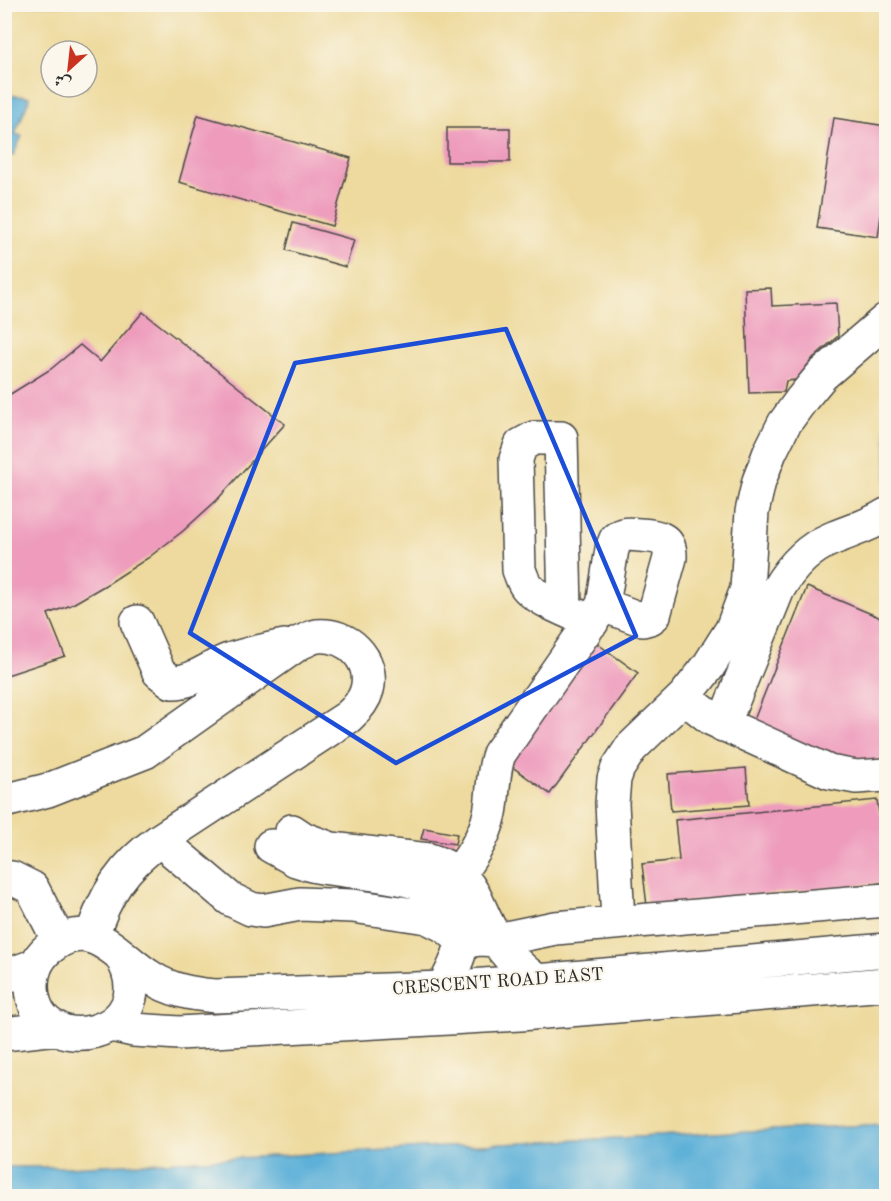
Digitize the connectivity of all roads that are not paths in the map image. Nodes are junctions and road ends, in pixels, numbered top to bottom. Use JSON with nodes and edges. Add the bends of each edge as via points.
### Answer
{"nodes":[{"id":1,"x":886,"y":320,"type":"edge"},
{"id":2,"x":886,"y":515,"type":"edge"},
{"id":3,"x":587,"y":612,"type":"dead end"},
{"id":4,"x":136,"y":622,"type":"dead end"},
{"id":5,"x":745,"y":634,"type":"junction"},
{"id":6,"x":299,"y":643,"type":"junction"},
{"id":7,"x":684,"y":697,"type":"junction"},
{"id":8,"x":723,"y":724,"type":"junction"},
{"id":9,"x":886,"y":775,"type":"edge"},
{"id":10,"x":4,"y":801,"type":"edge"},
{"id":11,"x":281,"y":838,"type":"dead end"},
{"id":12,"x":160,"y":840,"type":"junction"},
{"id":13,"x":4,"y":878,"type":"edge"},
{"id":14,"x":452,"y":884,"type":"junction"},
{"id":15,"x":886,"y":900,"type":"edge"},
{"id":16,"x":618,"y":922,"type":"junction"},
{"id":17,"x":92,"y":937,"type":"junction"},
{"id":18,"x":497,"y":940,"type":"junction"},
{"id":19,"x":59,"y":941,"type":"junction"},
{"id":20,"x":463,"y":941,"type":"junction"},
{"id":21,"x":886,"y":950,"type":"edge"},
{"id":22,"x":120,"y":954,"type":"junction"},
{"id":23,"x":36,"y":965,"type":"junction"},
{"id":24,"x":4,"y":977,"type":"edge"},
{"id":25,"x":537,"y":981,"type":"junction"},
{"id":26,"x":886,"y":984,"type":"edge"},
{"id":27,"x":443,"y":988,"type":"junction"},
{"id":28,"x":111,"y":1025,"type":"junction"},
{"id":29,"x":57,"y":1028,"type":"junction"},
{"id":30,"x":4,"y":1034,"type":"edge"}],
"edges":[{"from":1,"to":5,"type":"main road","via":[[822,375],[784,424],[770,452],[753,512]]},
{"from":2,"to":5,"type":"main road","via":[[830,539],[800,559]]},
{"from":3,"to":14,"type":"main road","via":[[499,754],[484,832]]},
{"from":4,"to":6,"type":"main road","via":[[159,672],[172,682],[188,680],[249,654]]},
{"from":5,"to":7,"type":"main road","via":[[708,667]]},
{"from":5,"to":8,"type":"main road"},
{"from":6,"to":10,"type":"main road","via":[[145,752],[48,790]]},
{"from":6,"to":12,"type":"main road","via":[[316,636],[333,636],[349,643],[361,655],[368,671],[368,689],[361,705]]},
{"from":7,"to":8,"type":"main road"},
{"from":7,"to":16,"type":"main road","via":[[631,748],[614,779]]},
{"from":8,"to":9,"type":"main road","via":[[829,772],[856,777]]},
{"from":11,"to":14,"type":"main road","via":[[296,860],[312,865],[424,884]]},
{"from":12,"to":17,"type":"main road","via":[[136,858],[108,893]]},
{"from":12,"to":20,"type":"main road","via":[[230,899],[251,909],[263,911],[300,904],[353,906],[427,917]]},
{"from":13,"to":19,"type":"main road","via":[[32,888]]},
{"from":14,"to":18,"type":"main road","via":[[471,888]]},
{"from":14,"to":20,"type":"main road","via":[[463,920]]},
{"from":15,"to":16,"type":"main road"},
{"from":16,"to":18,"type":"main road","via":[[533,931]]},
{"from":17,"to":19,"type":"main road"},
{"from":17,"to":22,"type":"main road"},
{"from":18,"to":20,"type":"main road"},
{"from":18,"to":25,"type":"main road"},
{"from":19,"to":23,"type":"main road","via":[[41,955]]},
{"from":20,"to":27,"type":"main road"},
{"from":21,"to":25,"type":"main road","name":"CRESCENT ROAD EAST"},
{"from":22,"to":27,"type":"main road","name":"CRESCENT ROAD EAST","via":[[149,977],[198,995]]},
{"from":22,"to":28,"type":"main road","via":[[130,975],[130,997]]},
{"from":23,"to":24,"type":"main road"},
{"from":23,"to":29,"type":"main road","via":[[32,994],[45,1019]]},
{"from":25,"to":27,"type":"main road","name":"CRESCENT ROAD EAST"},
{"from":26,"to":28,"type":"main road","name":"CRESCENT ROAD EAST","via":[[520,1014],[179,1033]]},
{"from":28,"to":29,"type":"main road","via":[[84,1035]]},
{"from":29,"to":30,"type":"main road"}]}
